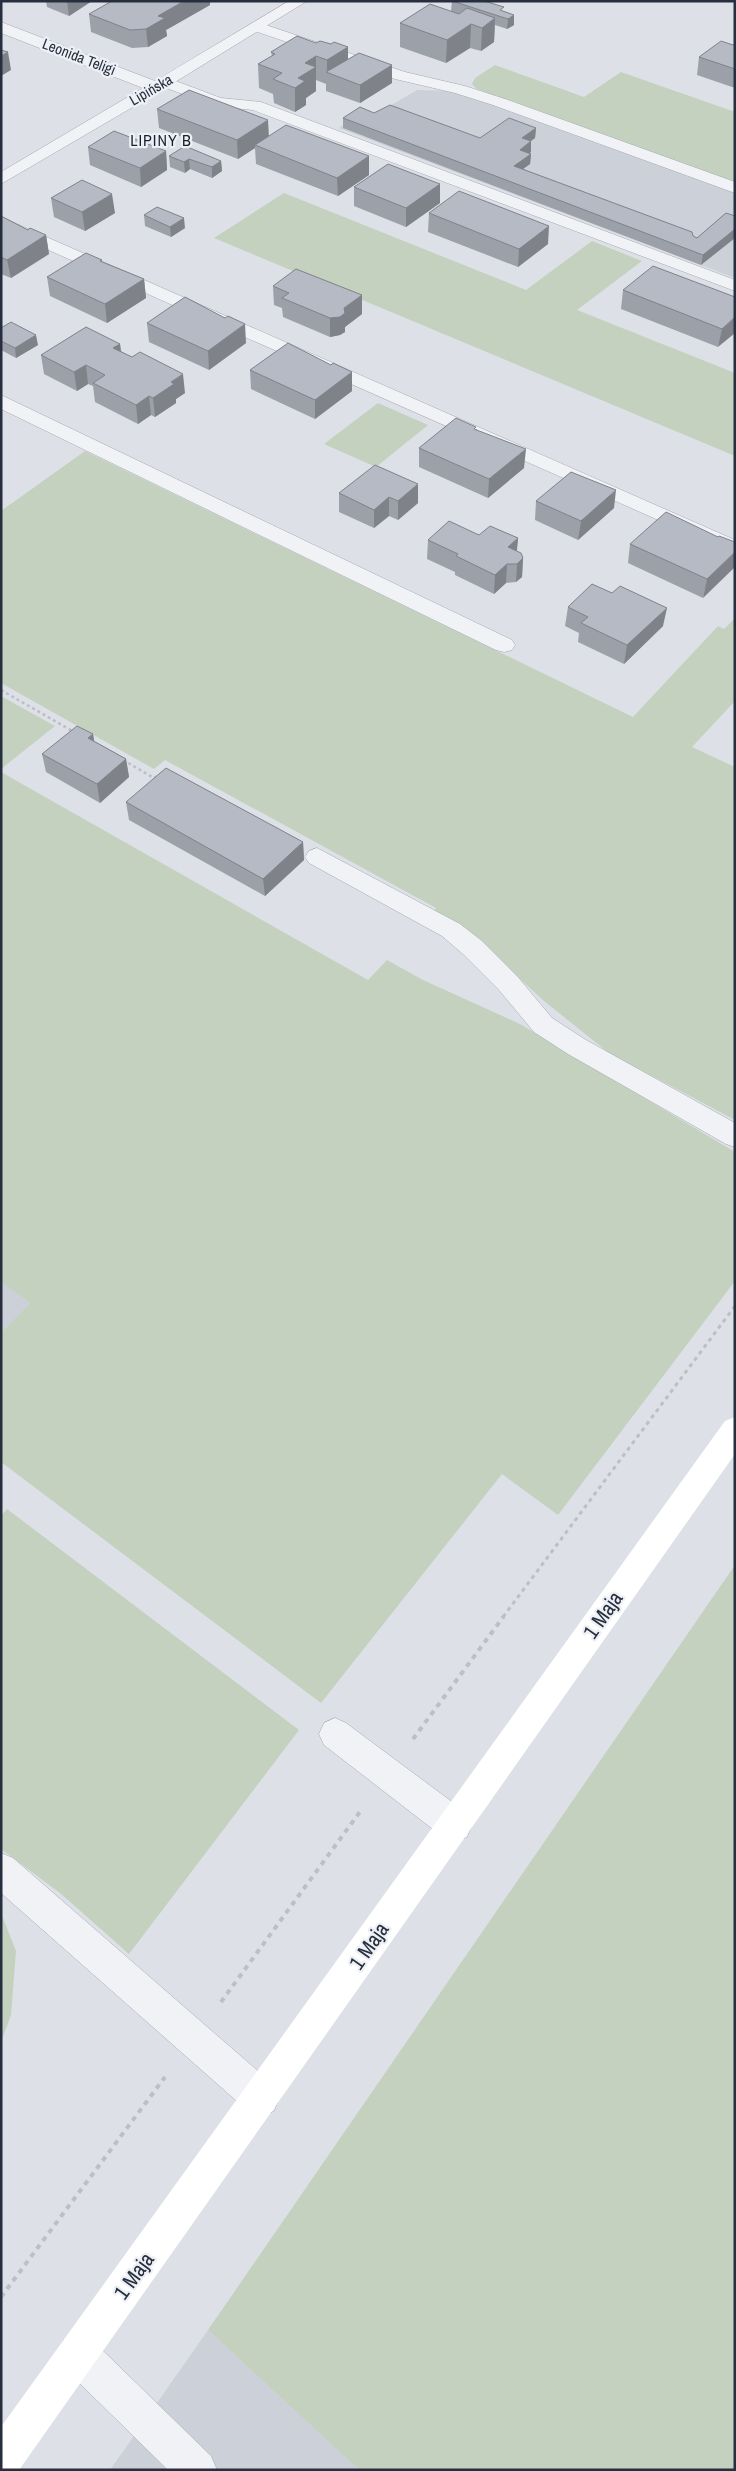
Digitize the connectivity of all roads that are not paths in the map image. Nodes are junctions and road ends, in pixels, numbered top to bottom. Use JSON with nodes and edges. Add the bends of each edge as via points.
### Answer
{"nodes":[{"id":1,"x":300,"y":1,"type":"edge"},
{"id":2,"x":257,"y":27,"type":"junction"},
{"id":3,"x":1,"y":28,"type":"edge"},
{"id":4,"x":160,"y":84,"type":"junction"},
{"id":5,"x":1,"y":179,"type":"edge"},
{"id":6,"x":735,"y":188,"type":"edge"},
{"id":7,"x":1,"y":222,"type":"edge"},
{"id":8,"x":735,"y":286,"type":"edge"},
{"id":9,"x":1,"y":401,"type":"edge"},
{"id":10,"x":735,"y":548,"type":"edge"},
{"id":11,"x":504,"y":645,"type":"dead end"},
{"id":12,"x":317,"y":857,"type":"dead end"},
{"id":13,"x":735,"y":1136,"type":"edge"},
{"id":14,"x":735,"y":1430,"type":"edge"},
{"id":15,"x":335,"y":1734,"type":"dead end"},
{"id":16,"x":455,"y":1825,"type":"junction"},
{"id":17,"x":1,"y":1870,"type":"edge"},
{"id":18,"x":261,"y":2098,"type":"junction"},
{"id":19,"x":78,"y":2354,"type":"junction"},
{"id":20,"x":3,"y":2453,"type":"edge"},
{"id":21,"x":197,"y":2470,"type":"edge"}],
"edges":[{"from":1,"to":2,"type":"street","name":"Lipińska"},
{"from":2,"to":4,"type":"street","name":"Lipińska"},
{"from":2,"to":6,"type":"street","via":[[400,76],[499,102]]},
{"from":3,"to":4,"type":"street","name":"Leonida Teligi"},
{"from":4,"to":5,"type":"street","name":"Lipińska"},
{"from":4,"to":8,"type":"street","name":"Leonida Teligi","via":[[219,103],[255,105]]},
{"from":7,"to":10,"type":"street"},
{"from":9,"to":11,"type":"street"},
{"from":12,"to":13,"type":"street","via":[[451,930],[508,983],[543,1025]]},
{"from":14,"to":16,"type":"main road","name":"1 Maja"},
{"from":15,"to":16,"type":"street"},
{"from":16,"to":18,"type":"main road","name":"1 Maja"},
{"from":17,"to":18,"type":"street"},
{"from":18,"to":19,"type":"main road","name":"1 Maja"},
{"from":19,"to":20,"type":"main road","name":"1 Maja"},
{"from":19,"to":21,"type":"street"}]}
